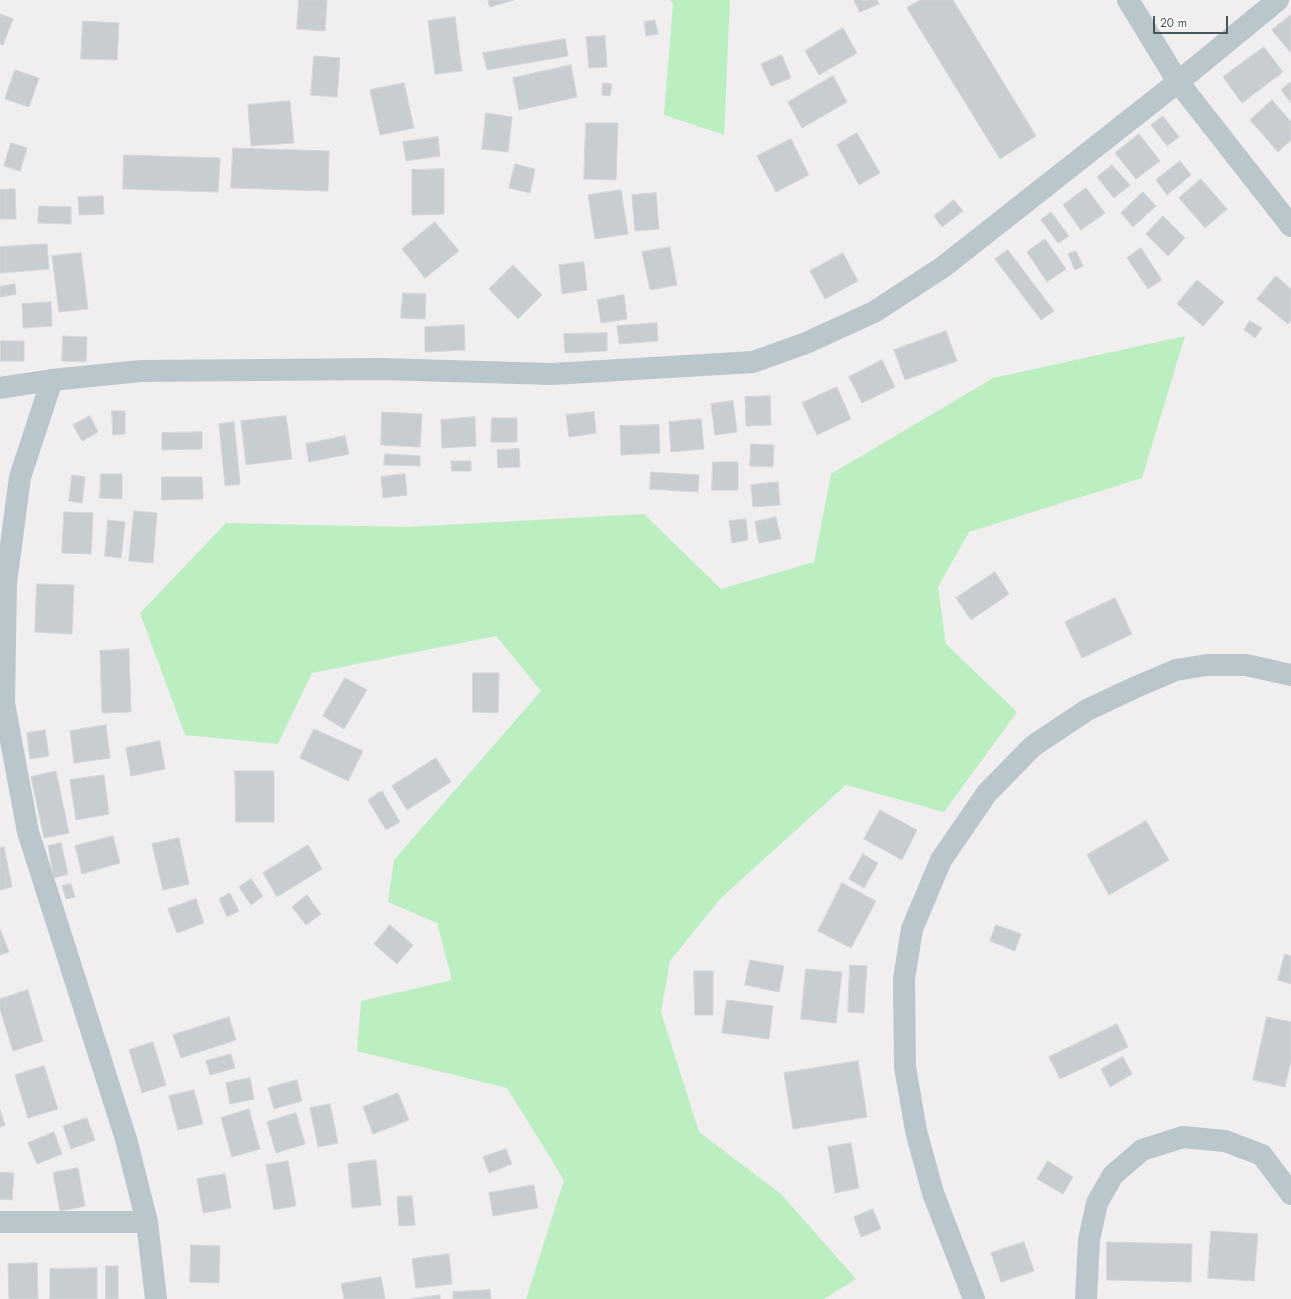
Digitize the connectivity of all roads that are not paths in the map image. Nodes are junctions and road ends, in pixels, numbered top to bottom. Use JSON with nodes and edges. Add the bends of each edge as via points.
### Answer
{"nodes":[{"id":1,"x":1128,"y":0,"type":"edge"},
{"id":2,"x":1278,"y":0,"type":"edge"},
{"id":3,"x":1178,"y":82,"type":"junction"},
{"id":4,"x":1291,"y":226,"type":"edge"},
{"id":5,"x":52,"y":380,"type":"junction"},
{"id":6,"x":0,"y":388,"type":"edge"},
{"id":7,"x":1291,"y":675,"type":"edge"},
{"id":8,"x":2,"y":703,"type":"edge"},
{"id":9,"x":1291,"y":1194,"type":"edge"},
{"id":10,"x":0,"y":1222,"type":"edge"},
{"id":11,"x":147,"y":1222,"type":"junction"},
{"id":12,"x":156,"y":1299,"type":"edge"},
{"id":13,"x":974,"y":1299,"type":"edge"},
{"id":14,"x":1086,"y":1299,"type":"edge"}],
"edges":[{"from":1,"to":3,"type":"street"},
{"from":2,"to":3,"type":"street"},
{"from":3,"to":4,"type":"street"},
{"from":3,"to":5,"type":"street","via":[[943,267],[874,312],[806,343],[753,362],[552,374],[380,369],[149,371]]},
{"from":5,"to":6,"type":"street"},
{"from":5,"to":8,"type":"street","via":[[20,477],[6,583]]},
{"from":7,"to":13,"type":"street","via":[[1246,665],[1207,665],[1176,670],[1087,710],[1034,746],[988,793],[941,860],[912,929],[904,979],[905,1067],[916,1131],[933,1192]]},
{"from":8,"to":11,"type":"street","via":[[28,832],[126,1139]]},
{"from":9,"to":14,"type":"street","via":[[1262,1154],[1225,1141],[1183,1138],[1142,1150],[1112,1175],[1097,1203],[1089,1240]]},
{"from":10,"to":11,"type":"street"},
{"from":11,"to":12,"type":"street"}]}
